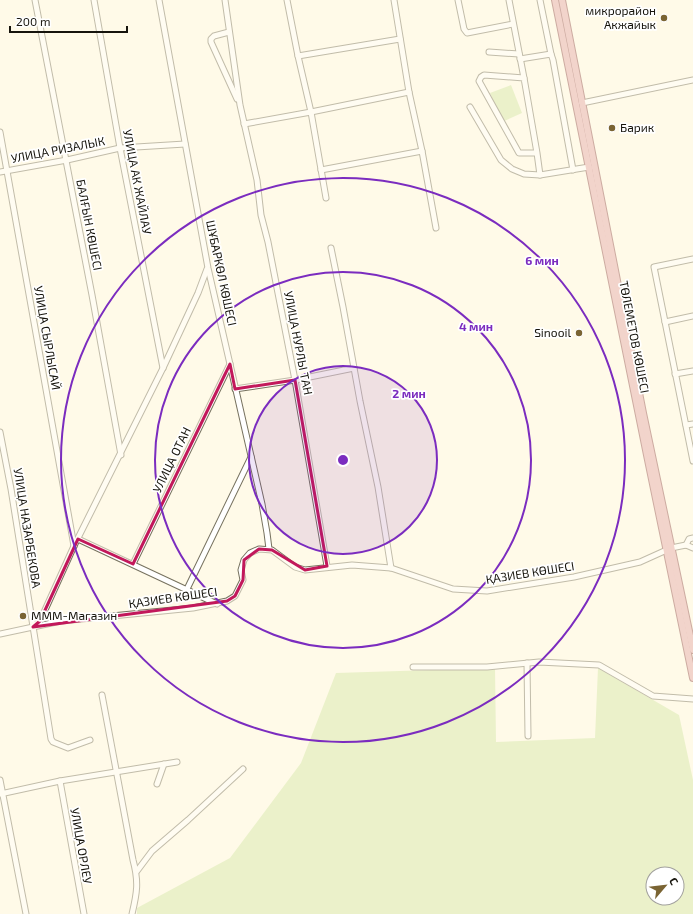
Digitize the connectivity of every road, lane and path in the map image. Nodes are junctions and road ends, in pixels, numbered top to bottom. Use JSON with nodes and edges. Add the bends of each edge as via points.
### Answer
{"nodes":[{"id":1,"x":35,"y":0,"type":"edge"},
{"id":2,"x":94,"y":0,"type":"edge"},
{"id":3,"x":159,"y":0,"type":"edge"},
{"id":4,"x":225,"y":0,"type":"edge"},
{"id":5,"x":288,"y":0,"type":"edge"},
{"id":6,"x":394,"y":0,"type":"edge"},
{"id":7,"x":458,"y":0,"type":"edge"},
{"id":8,"x":510,"y":0,"type":"edge"},
{"id":9,"x":540,"y":0,"type":"edge"},
{"id":10,"x":555,"y":0,"type":"edge"},
{"id":11,"x":562,"y":0,"type":"edge"},
{"id":12,"x":514,"y":24,"type":"junction"},
{"id":13,"x":229,"y":32,"type":"junction"},
{"id":14,"x":400,"y":39,"type":"junction"},
{"id":15,"x":489,"y":52,"type":"dead end"},
{"id":16,"x":551,"y":54,"type":"junction"},
{"id":17,"x":298,"y":56,"type":"junction"},
{"id":18,"x":520,"y":57,"type":"junction"},
{"id":19,"x":524,"y":78,"type":"junction"},
{"id":20,"x":693,"y":80,"type":"edge"},
{"id":21,"x":409,"y":92,"type":"junction"},
{"id":22,"x":582,"y":103,"type":"junction"},
{"id":23,"x":240,"y":105,"type":"junction"},
{"id":24,"x":470,"y":107,"type":"dead end"},
{"id":25,"x":311,"y":112,"type":"junction"},
{"id":26,"x":244,"y":124,"type":"junction"},
{"id":27,"x":0,"y":132,"type":"edge"},
{"id":28,"x":185,"y":144,"type":"junction"},
{"id":29,"x":120,"y":148,"type":"junction"},
{"id":30,"x":422,"y":151,"type":"junction"},
{"id":31,"x":537,"y":153,"type":"junction"},
{"id":32,"x":589,"y":154,"type":"junction"},
{"id":33,"x":67,"y":160,"type":"junction"},
{"id":34,"x":589,"y":167,"type":"junction"},
{"id":35,"x":321,"y":170,"type":"junction"},
{"id":36,"x":573,"y":170,"type":"junction"},
{"id":37,"x":7,"y":171,"type":"junction"},
{"id":38,"x":0,"y":172,"type":"edge"},
{"id":39,"x":540,"y":174,"type":"junction"},
{"id":40,"x":326,"y":198,"type":"dead end"},
{"id":41,"x":436,"y":228,"type":"dead end"},
{"id":42,"x":331,"y":248,"type":"dead end"},
{"id":43,"x":693,"y":259,"type":"edge"},
{"id":44,"x":208,"y":268,"type":"junction"},
{"id":45,"x":693,"y":316,"type":"edge"},
{"id":46,"x":665,"y":322,"type":"junction"},
{"id":47,"x":230,"y":364,"type":"junction"},
{"id":48,"x":163,"y":368,"type":"junction"},
{"id":49,"x":354,"y":368,"type":"junction"},
{"id":50,"x":693,"y":371,"type":"edge"},
{"id":51,"x":675,"y":374,"type":"junction"},
{"id":52,"x":295,"y":380,"type":"junction"},
{"id":53,"x":235,"y":389,"type":"junction"},
{"id":54,"x":693,"y":424,"type":"edge"},
{"id":55,"x":686,"y":425,"type":"junction"},
{"id":56,"x":0,"y":432,"type":"edge"},
{"id":57,"x":121,"y":454,"type":"junction"},
{"id":58,"x":251,"y":457,"type":"junction"},
{"id":59,"x":693,"y":460,"type":"edge"},
{"id":60,"x":693,"y":538,"type":"edge"},
{"id":61,"x":78,"y":539,"type":"junction"},
{"id":62,"x":686,"y":545,"type":"junction"},
{"id":63,"x":74,"y":546,"type":"junction"},
{"id":64,"x":693,"y":548,"type":"edge"},
{"id":65,"x":268,"y":549,"type":"junction"},
{"id":66,"x":669,"y":549,"type":"junction"},
{"id":67,"x":133,"y":564,"type":"junction"},
{"id":68,"x":327,"y":566,"type":"junction"},
{"id":69,"x":391,"y":568,"type":"junction"},
{"id":70,"x":187,"y":589,"type":"junction"},
{"id":71,"x":218,"y":604,"type":"junction"},
{"id":72,"x":32,"y":626,"type":"junction"},
{"id":73,"x":685,"y":626,"type":"junction"},
{"id":74,"x":0,"y":634,"type":"edge"},
{"id":75,"x":693,"y":650,"type":"edge"},
{"id":76,"x":527,"y":664,"type":"junction"},
{"id":77,"x":413,"y":667,"type":"dead end"},
{"id":78,"x":693,"y":678,"type":"edge"},
{"id":79,"x":102,"y":695,"type":"dead end"},
{"id":80,"x":693,"y":699,"type":"edge"},
{"id":81,"x":528,"y":736,"type":"dead end"},
{"id":82,"x":90,"y":740,"type":"dead end"},
{"id":83,"x":177,"y":762,"type":"dead end"},
{"id":84,"x":164,"y":764,"type":"junction"},
{"id":85,"x":243,"y":769,"type":"dead end"},
{"id":86,"x":116,"y":771,"type":"junction"},
{"id":87,"x":0,"y":780,"type":"edge"},
{"id":88,"x":60,"y":781,"type":"junction"},
{"id":89,"x":157,"y":784,"type":"dead end"},
{"id":90,"x":1,"y":794,"type":"edge"},
{"id":91,"x":137,"y":872,"type":"junction"},
{"id":92,"x":26,"y":914,"type":"edge"},
{"id":93,"x":84,"y":914,"type":"edge"},
{"id":94,"x":132,"y":914,"type":"edge"}],
"edges":[{"from":1,"to":33,"type":"street","name":"БАЛҒЫН КӨШЕСІ"},
{"from":2,"to":29,"type":"street","name":"УЛИЦА АК ЖАЙЛАУ"},
{"from":3,"to":28,"type":"street","name":"ШҰБАРКӨЛ КӨШЕСІ"},
{"from":4,"to":13,"type":"street"},
{"from":5,"to":17,"type":"street"},
{"from":6,"to":14,"type":"street"},
{"from":7,"to":12,"type":"street","via":[[467,33]]},
{"from":8,"to":12,"type":"street"},
{"from":9,"to":16,"type":"street"},
{"from":10,"to":32,"type":"main road","name":"ТӨЛЕМЕТОВ КӨШЕСІ"},
{"from":11,"to":22,"type":"main road","name":"ТӨЛЕМЕТОВ КӨШЕСІ"},
{"from":12,"to":18,"type":"street"},
{"from":13,"to":23,"type":"street"},
{"from":13,"to":23,"type":"street","via":[[214,36],[211,42]]},
{"from":14,"to":17,"type":"street"},
{"from":14,"to":21,"type":"street"},
{"from":15,"to":18,"type":"street"},
{"from":16,"to":18,"type":"street"},
{"from":16,"to":36,"type":"street"},
{"from":17,"to":25,"type":"street"},
{"from":18,"to":19,"type":"street"},
{"from":19,"to":31,"type":"street"},
{"from":19,"to":31,"type":"street","via":[[484,75],[479,81],[519,153]]},
{"from":20,"to":22,"type":"street"},
{"from":21,"to":25,"type":"street"},
{"from":21,"to":30,"type":"street"},
{"from":22,"to":32,"type":"main road","name":"ТӨЛЕМЕТОВ КӨШЕСІ"},
{"from":23,"to":26,"type":"street","name":"УЛИЦА НУРЛЫ ТАН"},
{"from":24,"to":39,"type":"street","via":[[500,160],[524,174]]},
{"from":25,"to":26,"type":"street"},
{"from":25,"to":35,"type":"street"},
{"from":26,"to":52,"type":"street","name":"УЛИЦА НУРЛЫ ТАН"},
{"from":27,"to":37,"type":"street","name":"УЛИЦА СЫРЛЫСАЙ"},
{"from":28,"to":29,"type":"street","name":"УЛИЦА РИЗАЛЫК"},
{"from":28,"to":44,"type":"street","name":"ШҰБАРКӨЛ КӨШЕСІ"},
{"from":29,"to":33,"type":"street","name":"УЛИЦА РИЗАЛЫК"},
{"from":29,"to":48,"type":"street","name":"УЛИЦА АК ЖАЙЛАУ"},
{"from":30,"to":35,"type":"street"},
{"from":30,"to":41,"type":"street"},
{"from":31,"to":39,"type":"street"},
{"from":32,"to":34,"type":"main road","name":"ТӨЛЕМЕТОВ КӨШЕСІ"},
{"from":32,"to":66,"type":"main road","name":"ТӨЛЕМЕТОВ КӨШЕСІ"},
{"from":33,"to":37,"type":"street","name":"УЛИЦА РИЗАЛЫК"},
{"from":33,"to":57,"type":"street","name":"БАЛҒЫН КӨШЕСІ"},
{"from":34,"to":36,"type":"street"},
{"from":34,"to":66,"type":"main road","name":"ТӨЛЕМЕТОВ КӨШЕСІ","via":[[648,460]]},
{"from":35,"to":40,"type":"street"},
{"from":36,"to":39,"type":"street"},
{"from":37,"to":38,"type":"street","name":"УЛИЦА РИЗАЛЫК"},
{"from":37,"to":63,"type":"street","name":"УЛИЦА СЫРЛЫСАЙ"},
{"from":42,"to":49,"type":"street"},
{"from":43,"to":46,"type":"street","via":[[654,267]]},
{"from":44,"to":47,"type":"street","name":"ШҰБАРКӨЛ КӨШЕСІ"},
{"from":44,"to":48,"type":"street"},
{"from":45,"to":46,"type":"street"},
{"from":46,"to":51,"type":"street"},
{"from":47,"to":53,"type":"street","name":"ШҰБАРКӨЛ КӨШЕСІ"},
{"from":47,"to":67,"type":"street","name":"УЛИЦА ОТАН"},
{"from":48,"to":57,"type":"street"},
{"from":49,"to":52,"type":"street"},
{"from":49,"to":69,"type":"street"},
{"from":50,"to":51,"type":"street"},
{"from":51,"to":55,"type":"street"},
{"from":52,"to":53,"type":"street"},
{"from":52,"to":68,"type":"street","name":"УЛИЦА НУРЛЫ ТАН"},
{"from":53,"to":58,"type":"street","name":"ШҰБАРКӨЛ КӨШЕСІ"},
{"from":54,"to":55,"type":"street"},
{"from":55,"to":59,"type":"street"},
{"from":56,"to":72,"type":"street","name":"УЛИЦА НАЗАРБЕКОВА"},
{"from":57,"to":61,"type":"street"},
{"from":58,"to":65,"type":"street","name":"ШҰБАРКӨЛ КӨШЕСІ","via":[[266,522]]},
{"from":58,"to":70,"type":"street"},
{"from":60,"to":62,"type":"street","via":[[689,539]]},
{"from":61,"to":63,"type":"street"},
{"from":61,"to":67,"type":"street"},
{"from":62,"to":64,"type":"street"},
{"from":62,"to":66,"type":"street","name":"ҚАЗИЕВ КӨШЕСІ"},
{"from":63,"to":72,"type":"street","via":[[40,620]]},
{"from":65,"to":68,"type":"street","name":"ҚАЗИЕВ КӨШЕСІ","via":[[295,567],[305,570]]},
{"from":65,"to":71,"type":"street","name":"ҚАЗИЕВ КӨШЕСІ","via":[[250,553],[244,560],[241,570],[243,580],[235,596]]},
{"from":66,"to":69,"type":"street","name":"ҚАЗИЕВ КӨШЕСІ","via":[[649,559],[623,566],[487,591],[454,589]]},
{"from":66,"to":73,"type":"main road","name":"ТӨЛЕМЕТОВ КӨШЕСІ"},
{"from":67,"to":70,"type":"street"},
{"from":68,"to":69,"type":"street","name":"ҚАЗИЕВ КӨШЕСІ"},
{"from":70,"to":71,"type":"street"},
{"from":71,"to":72,"type":"street","name":"ҚАЗИЕВ КӨШЕСІ"},
{"from":72,"to":74,"type":"street","name":"ҚАЗИЕВ КӨШЕСІ"},
{"from":72,"to":82,"type":"street","name":"УЛИЦА НАЗАРБЕКОВА","via":[[51,739],[68,748]]},
{"from":73,"to":75,"type":"main road","name":"ТӨЛЕМЕТОВ КӨШЕСІ"},
{"from":73,"to":78,"type":"main road","name":"ТӨЛЕМЕТОВ КӨШЕСІ"},
{"from":76,"to":77,"type":"street"},
{"from":76,"to":80,"type":"street","via":[[539,662],[599,665],[653,696]]},
{"from":76,"to":81,"type":"street"},
{"from":79,"to":86,"type":"street"},
{"from":83,"to":84,"type":"street"},
{"from":84,"to":86,"type":"street"},
{"from":84,"to":89,"type":"street"},
{"from":85,"to":91,"type":"street","via":[[150,853]]},
{"from":86,"to":88,"type":"street"},
{"from":86,"to":91,"type":"street"},
{"from":87,"to":90,"type":"street"},
{"from":88,"to":90,"type":"street"},
{"from":88,"to":93,"type":"street","name":"УЛИЦА ОРЛЕУ"},
{"from":90,"to":92,"type":"street"},
{"from":91,"to":94,"type":"street","via":[[137,892]]}]}
